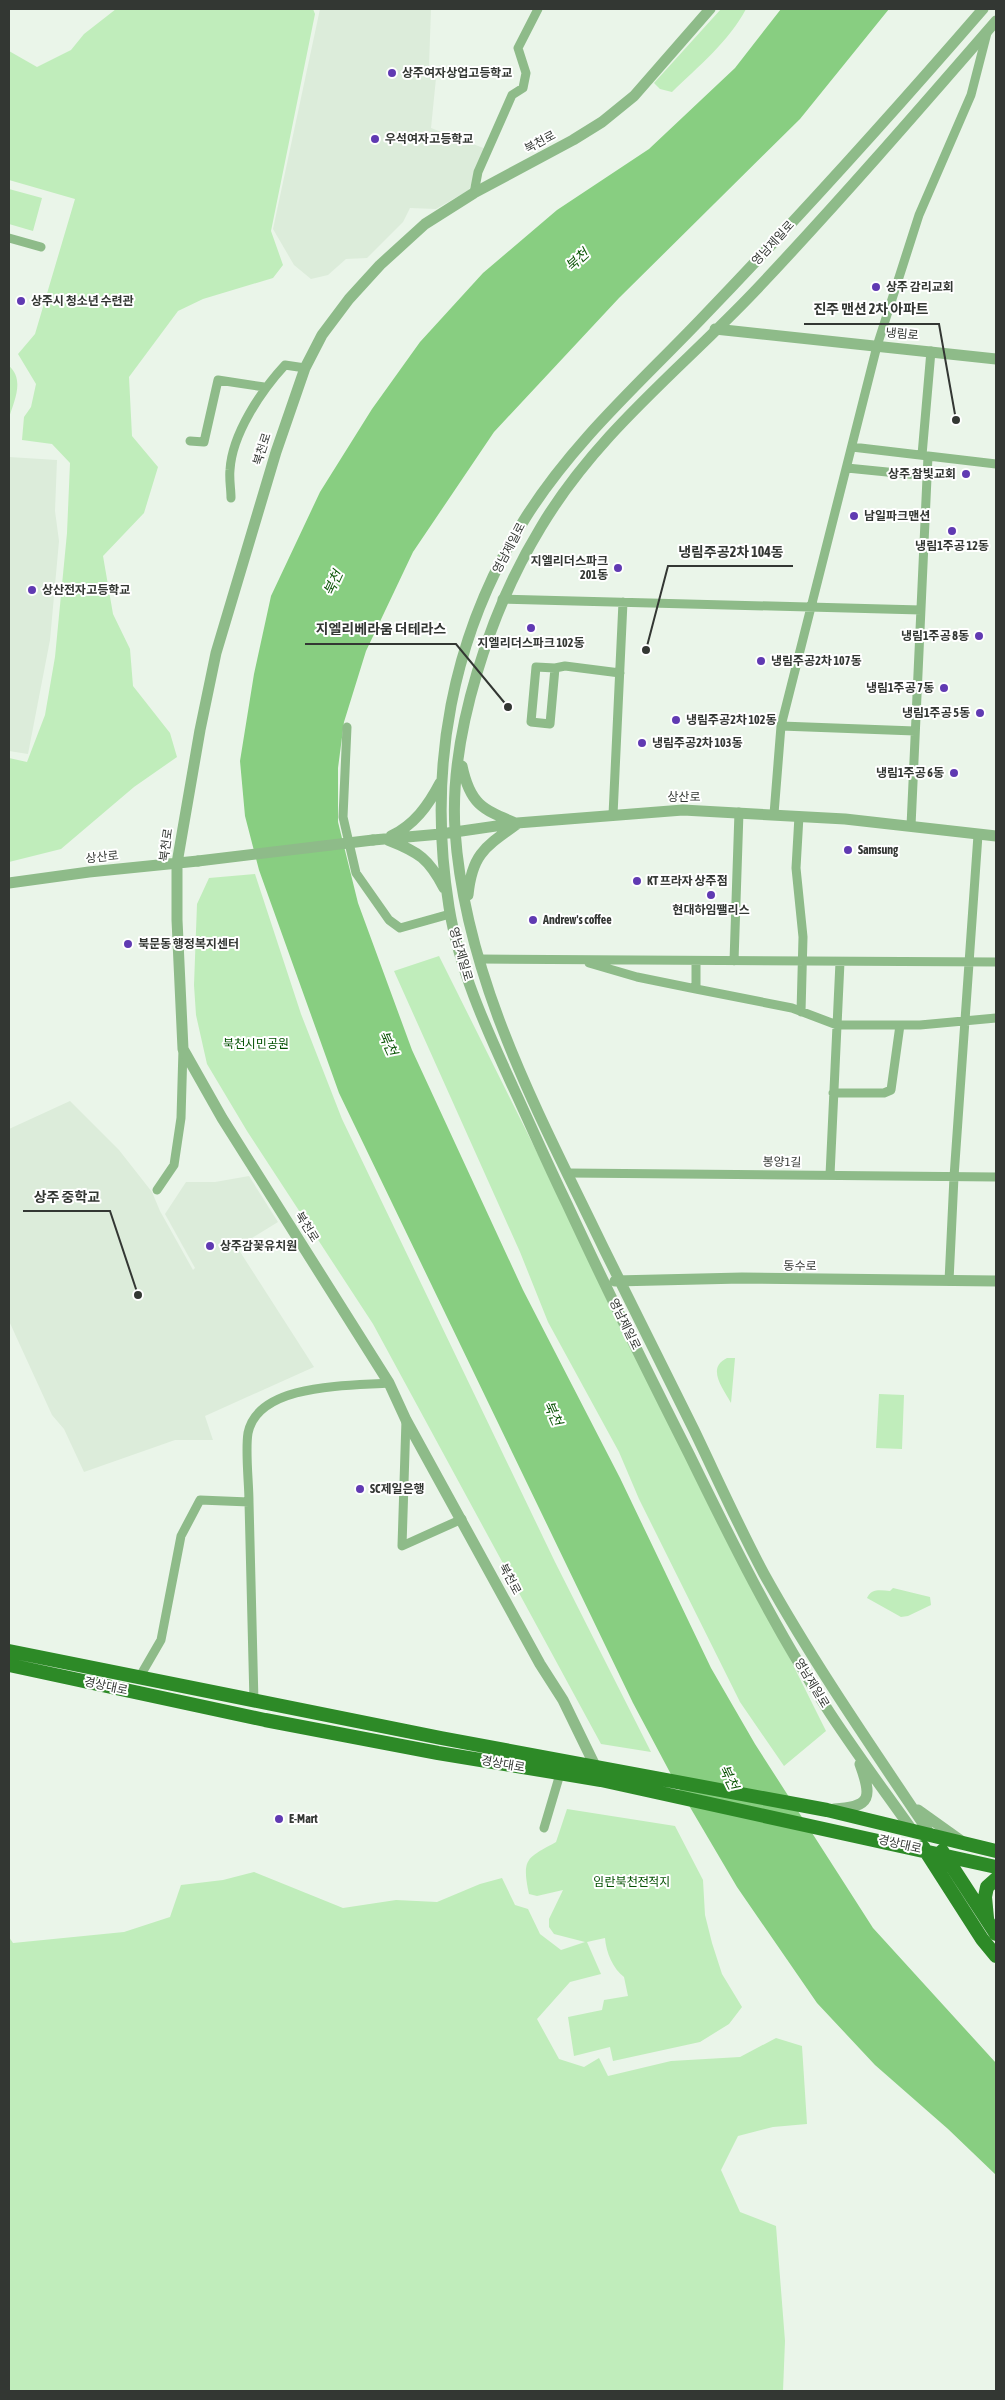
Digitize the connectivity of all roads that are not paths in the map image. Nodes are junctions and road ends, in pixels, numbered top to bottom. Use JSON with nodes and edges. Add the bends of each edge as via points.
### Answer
{"nodes":[{"id":1,"x":538,"y":9,"type":"edge"},
{"id":2,"x":983,"y":9,"type":"edge"},
{"id":3,"x":708,"y":10,"type":"edge"},
{"id":4,"x":996,"y":21,"type":"edge"},
{"id":5,"x":987,"y":32,"type":"junction"},
{"id":6,"x":474,"y":194,"type":"junction"},
{"id":7,"x":9,"y":238,"type":"edge"},
{"id":8,"x":41,"y":247,"type":"dead end"},
{"id":9,"x":715,"y":329,"type":"junction"},
{"id":10,"x":877,"y":346,"type":"junction"},
{"id":11,"x":930,"y":351,"type":"junction"},
{"id":12,"x":996,"y":359,"type":"edge"},
{"id":13,"x":304,"y":368,"type":"junction"},
{"id":14,"x":264,"y":388,"type":"junction"},
{"id":15,"x":190,"y":441,"type":"dead end"},
{"id":16,"x":852,"y":447,"type":"junction"},
{"id":17,"x":925,"y":456,"type":"junction"},
{"id":18,"x":996,"y":464,"type":"edge"},
{"id":19,"x":847,"y":468,"type":"junction"},
{"id":20,"x":927,"y":476,"type":"junction"},
{"id":21,"x":231,"y":498,"type":"dead end"},
{"id":22,"x":502,"y":599,"type":"junction"},
{"id":23,"x":623,"y":602,"type":"junction"},
{"id":24,"x":810,"y":607,"type":"junction"},
{"id":25,"x":921,"y":610,"type":"junction"},
{"id":26,"x":556,"y":668,"type":"junction"},
{"id":27,"x":620,"y":673,"type":"junction"},
{"id":28,"x":781,"y":726,"type":"junction"},
{"id":29,"x":347,"y":727,"type":"dead end"},
{"id":30,"x":915,"y":731,"type":"junction"},
{"id":31,"x":460,"y":756,"type":"junction"},
{"id":32,"x":440,"y":782,"type":"junction"},
{"id":33,"x":739,"y":812,"type":"junction"},
{"id":34,"x":774,"y":814,"type":"junction"},
{"id":35,"x":614,"y":815,"type":"junction"},
{"id":36,"x":799,"y":816,"type":"junction"},
{"id":37,"x":517,"y":824,"type":"junction"},
{"id":38,"x":911,"y":826,"type":"junction"},
{"id":39,"x":455,"y":832,"type":"junction"},
{"id":40,"x":441,"y":834,"type":"junction"},
{"id":41,"x":978,"y":835,"type":"junction"},
{"id":42,"x":996,"y":836,"type":"edge"},
{"id":43,"x":379,"y":840,"type":"junction"},
{"id":44,"x":177,"y":863,"type":"junction"},
{"id":45,"x":9,"y":883,"type":"edge"},
{"id":46,"x":447,"y":896,"type":"junction"},
{"id":47,"x":466,"y":912,"type":"junction"},
{"id":48,"x":450,"y":914,"type":"junction"},
{"id":49,"x":479,"y":959,"type":"junction"},
{"id":50,"x":577,"y":960,"type":"junction"},
{"id":51,"x":696,"y":961,"type":"junction"},
{"id":52,"x":734,"y":961,"type":"junction"},
{"id":53,"x":802,"y":962,"type":"junction"},
{"id":54,"x":840,"y":962,"type":"junction"},
{"id":55,"x":969,"y":962,"type":"junction"},
{"id":56,"x":996,"y":962,"type":"edge"},
{"id":57,"x":696,"y":989,"type":"junction"},
{"id":58,"x":801,"y":1012,"type":"junction"},
{"id":59,"x":996,"y":1018,"type":"edge"},
{"id":60,"x":966,"y":1021,"type":"junction"},
{"id":61,"x":837,"y":1025,"type":"junction"},
{"id":62,"x":900,"y":1025,"type":"junction"},
{"id":63,"x":183,"y":1049,"type":"junction"},
{"id":64,"x":834,"y":1093,"type":"junction"},
{"id":65,"x":568,"y":1173,"type":"junction"},
{"id":66,"x":830,"y":1175,"type":"junction"},
{"id":67,"x":954,"y":1177,"type":"junction"},
{"id":68,"x":996,"y":1177,"type":"edge"},
{"id":69,"x":157,"y":1190,"type":"dead end"},
{"id":70,"x":620,"y":1280,"type":"junction"},
{"id":71,"x":603,"y":1281,"type":"junction"},
{"id":72,"x":949,"y":1281,"type":"junction"},
{"id":73,"x":996,"y":1281,"type":"edge"},
{"id":74,"x":389,"y":1383,"type":"junction"},
{"id":75,"x":406,"y":1420,"type":"junction"},
{"id":76,"x":249,"y":1502,"type":"junction"},
{"id":77,"x":462,"y":1518,"type":"junction"},
{"id":78,"x":9,"y":1651,"type":"edge"},
{"id":79,"x":9,"y":1665,"type":"edge"},
{"id":80,"x":139,"y":1678,"type":"junction"},
{"id":81,"x":254,"y":1702,"type":"junction"},
{"id":82,"x":855,"y":1751,"type":"junction"},
{"id":83,"x":560,"y":1774,"type":"junction"},
{"id":84,"x":599,"y":1774,"type":"junction"},
{"id":85,"x":908,"y":1801,"type":"junction"},
{"id":86,"x":828,"y":1810,"type":"junction"},
{"id":87,"x":544,"y":1828,"type":"dead end"},
{"id":88,"x":912,"y":1830,"type":"junction"},
{"id":89,"x":930,"y":1834,"type":"junction"},
{"id":90,"x":966,"y":1843,"type":"junction"},
{"id":91,"x":924,"y":1850,"type":"junction"},
{"id":92,"x":996,"y":1851,"type":"edge"},
{"id":93,"x":944,"y":1854,"type":"junction"},
{"id":94,"x":996,"y":1867,"type":"edge"},
{"id":95,"x":996,"y":1879,"type":"edge"},
{"id":96,"x":992,"y":1929,"type":"edge"},
{"id":97,"x":996,"y":1956,"type":"edge"}],
"edges":[{"from":1,"to":6,"type":"street","via":[[518,48],[526,73],[523,88],[512,95],[478,172]]},
{"from":2,"to":32,"type":"street","name":"영남제일로","via":[[829,184],[625,395],[557,472],[524,519],[485,592],[464,652],[450,707]]},
{"from":3,"to":6,"type":"street","name":"북천로","via":[[634,96],[602,122]]},
{"from":4,"to":5,"type":"street","name":"영남제일로"},
{"from":5,"to":9,"type":"street","name":"영남제일로","via":[[874,162],[752,294]]},
{"from":5,"to":10,"type":"street","via":[[972,95],[919,215]]},
{"from":6,"to":13,"type":"street","name":"북천로","via":[[425,224],[380,264],[322,335]]},
{"from":7,"to":8,"type":"street"},
{"from":9,"to":10,"type":"street","name":"냉림로"},
{"from":9,"to":22,"type":"street","name":"영남제일로","via":[[643,398],[575,477],[543,522]]},
{"from":10,"to":11,"type":"street","name":"냉림로"},
{"from":10,"to":16,"type":"street"},
{"from":11,"to":12,"type":"street","name":"냉림로"},
{"from":11,"to":17,"type":"street"},
{"from":13,"to":14,"type":"street","via":[[284,365]]},
{"from":13,"to":44,"type":"street","name":"북천로","via":[[216,653]]},
{"from":14,"to":15,"type":"street","via":[[218,380],[204,442]]},
{"from":14,"to":21,"type":"street","via":[[239,435],[230,469]]},
{"from":16,"to":17,"type":"street"},
{"from":16,"to":19,"type":"street"},
{"from":17,"to":18,"type":"street"},
{"from":17,"to":20,"type":"street"},
{"from":19,"to":20,"type":"street"},
{"from":19,"to":24,"type":"street"},
{"from":20,"to":25,"type":"street"},
{"from":22,"to":23,"type":"street"},
{"from":22,"to":31,"type":"street","name":"영남제일로","via":[[486,642]]},
{"from":23,"to":24,"type":"street"},
{"from":23,"to":27,"type":"street"},
{"from":24,"to":25,"type":"street"},
{"from":24,"to":28,"type":"street"},
{"from":25,"to":30,"type":"street"},
{"from":26,"to":26,"type":"street","via":[[550,724],[531,722],[536,667]]},
{"from":26,"to":27,"type":"street","via":[[565,666]]},
{"from":27,"to":35,"type":"street"},
{"from":28,"to":30,"type":"street"},
{"from":28,"to":34,"type":"street"},
{"from":29,"to":48,"type":"street","via":[[343,817],[356,873],[389,920],[400,928]]},
{"from":30,"to":38,"type":"street"},
{"from":31,"to":37,"type":"street","via":[[466,784],[475,799],[485,810]]},
{"from":31,"to":39,"type":"street","name":"영남제일로"},
{"from":32,"to":40,"type":"street","name":"영남제일로"},
{"from":32,"to":43,"type":"street","via":[[429,804],[419,815],[402,830]]},
{"from":33,"to":34,"type":"street","name":"상산로"},
{"from":33,"to":35,"type":"street","name":"상산로","via":[[683,810]]},
{"from":33,"to":52,"type":"street"},
{"from":34,"to":36,"type":"street","name":"상산로"},
{"from":35,"to":37,"type":"street","name":"상산로"},
{"from":36,"to":38,"type":"street","name":"상산로"},
{"from":36,"to":53,"type":"street","via":[[796,868],[803,937]]},
{"from":37,"to":39,"type":"street","name":"상산로"},
{"from":37,"to":47,"type":"street","via":[[488,845],[472,866]]},
{"from":38,"to":41,"type":"street","name":"상산로"},
{"from":39,"to":40,"type":"street","name":"상산로"},
{"from":39,"to":47,"type":"street","name":"영남제일로"},
{"from":40,"to":43,"type":"street","name":"상산로"},
{"from":40,"to":46,"type":"street","name":"영남제일로"},
{"from":41,"to":42,"type":"street","name":"상산로"},
{"from":41,"to":55,"type":"street"},
{"from":43,"to":44,"type":"street","name":"상산로","bridge":true},
{"from":43,"to":46,"type":"street","via":[[423,856],[434,868]]},
{"from":44,"to":45,"type":"street","name":"상산로"},
{"from":44,"to":63,"type":"street","name":"북천로"},
{"from":46,"to":48,"type":"street","name":"영남제일로"},
{"from":47,"to":49,"type":"street","name":"영남제일로"},
{"from":48,"to":71,"type":"street","name":"영남제일로","via":[[460,956],[484,1024]]},
{"from":49,"to":50,"type":"street"},
{"from":49,"to":65,"type":"street","name":"영남제일로","via":[[498,1016]]},
{"from":50,"to":51,"type":"street"},
{"from":50,"to":57,"type":"street"},
{"from":51,"to":52,"type":"street"},
{"from":51,"to":57,"type":"street"},
{"from":52,"to":53,"type":"street"},
{"from":53,"to":54,"type":"street"},
{"from":53,"to":58,"type":"street"},
{"from":54,"to":55,"type":"street"},
{"from":54,"to":61,"type":"street"},
{"from":55,"to":56,"type":"street"},
{"from":55,"to":60,"type":"street"},
{"from":57,"to":58,"type":"street"},
{"from":58,"to":61,"type":"street"},
{"from":59,"to":60,"type":"street"},
{"from":60,"to":62,"type":"street"},
{"from":60,"to":67,"type":"street"},
{"from":61,"to":62,"type":"street"},
{"from":61,"to":64,"type":"street"},
{"from":62,"to":64,"type":"street","via":[[891,1090],[884,1093]]},
{"from":63,"to":69,"type":"street","via":[[181,1118],[174,1165]]},
{"from":63,"to":74,"type":"street","name":"북천로","via":[[227,1126]]},
{"from":64,"to":66,"type":"street"},
{"from":65,"to":66,"type":"street","name":"봉양1길"},
{"from":65,"to":70,"type":"street","name":"영남제일로"},
{"from":66,"to":67,"type":"street","name":"봉양1길"},
{"from":67,"to":68,"type":"street","name":"봉양1길"},
{"from":67,"to":72,"type":"street"},
{"from":70,"to":71,"type":"street","name":"동수로"},
{"from":70,"to":72,"type":"street","name":"동수로"},
{"from":70,"to":85,"type":"street","name":"영남제일로","via":[[764,1574],[834,1690]]},
{"from":71,"to":82,"type":"street","name":"영남제일로","via":[[753,1582],[812,1685]]},
{"from":72,"to":73,"type":"street","name":"동수로"},
{"from":74,"to":75,"type":"street","name":"북천로"},
{"from":74,"to":76,"type":"street","via":[[325,1388],[279,1397],[256,1414],[248,1433]]},
{"from":75,"to":77,"type":"street","name":"북천로"},
{"from":75,"to":77,"type":"street","via":[[402,1546]]},
{"from":76,"to":80,"type":"street","via":[[200,1500],[181,1536],[162,1640]]},
{"from":76,"to":81,"type":"street"},
{"from":77,"to":84,"type":"street","name":"북천로"},
{"from":78,"to":80,"type":"main road","name":"경상대로"},
{"from":79,"to":83,"type":"main road","name":"경상대로","via":[[265,1720]]},
{"from":80,"to":81,"type":"main road","name":"경상대로"},
{"from":81,"to":84,"type":"main road","name":"경상대로"},
{"from":82,"to":86,"type":"street","via":[[868,1787],[866,1800],[855,1808]]},
{"from":82,"to":88,"type":"street","name":"영남제일로"},
{"from":83,"to":84,"type":"main road","name":"경상대로"},
{"from":83,"to":87,"type":"street"},
{"from":84,"to":86,"type":"main road","name":"경상대로","via":[[626,1772]]},
{"from":84,"to":91,"type":"main road","name":"경상대로","via":[[639,1788]]},
{"from":85,"to":89,"type":"street","name":"영남제일로"},
{"from":85,"to":90,"type":"street","via":[[941,1828]]},
{"from":86,"to":88,"type":"main road","name":"경상대로"},
{"from":88,"to":89,"type":"main road","name":"경상대로"},
{"from":88,"to":91,"type":"main road","name":"영남제일로"},
{"from":89,"to":90,"type":"main road","name":"경상대로"},
{"from":89,"to":93,"type":"main road","name":"영남제일로"},
{"from":90,"to":92,"type":"main road","name":"경상대로"},
{"from":91,"to":93,"type":"main road","name":"경상대로"},
{"from":91,"to":97,"type":"main road","name":"영남제일로"},
{"from":93,"to":94,"type":"main road","name":"경상대로"},
{"from":93,"to":96,"type":"main road","name":"영남제일로"},
{"from":95,"to":96,"type":"main road","via":[[986,1887],[985,1897]]}]}
